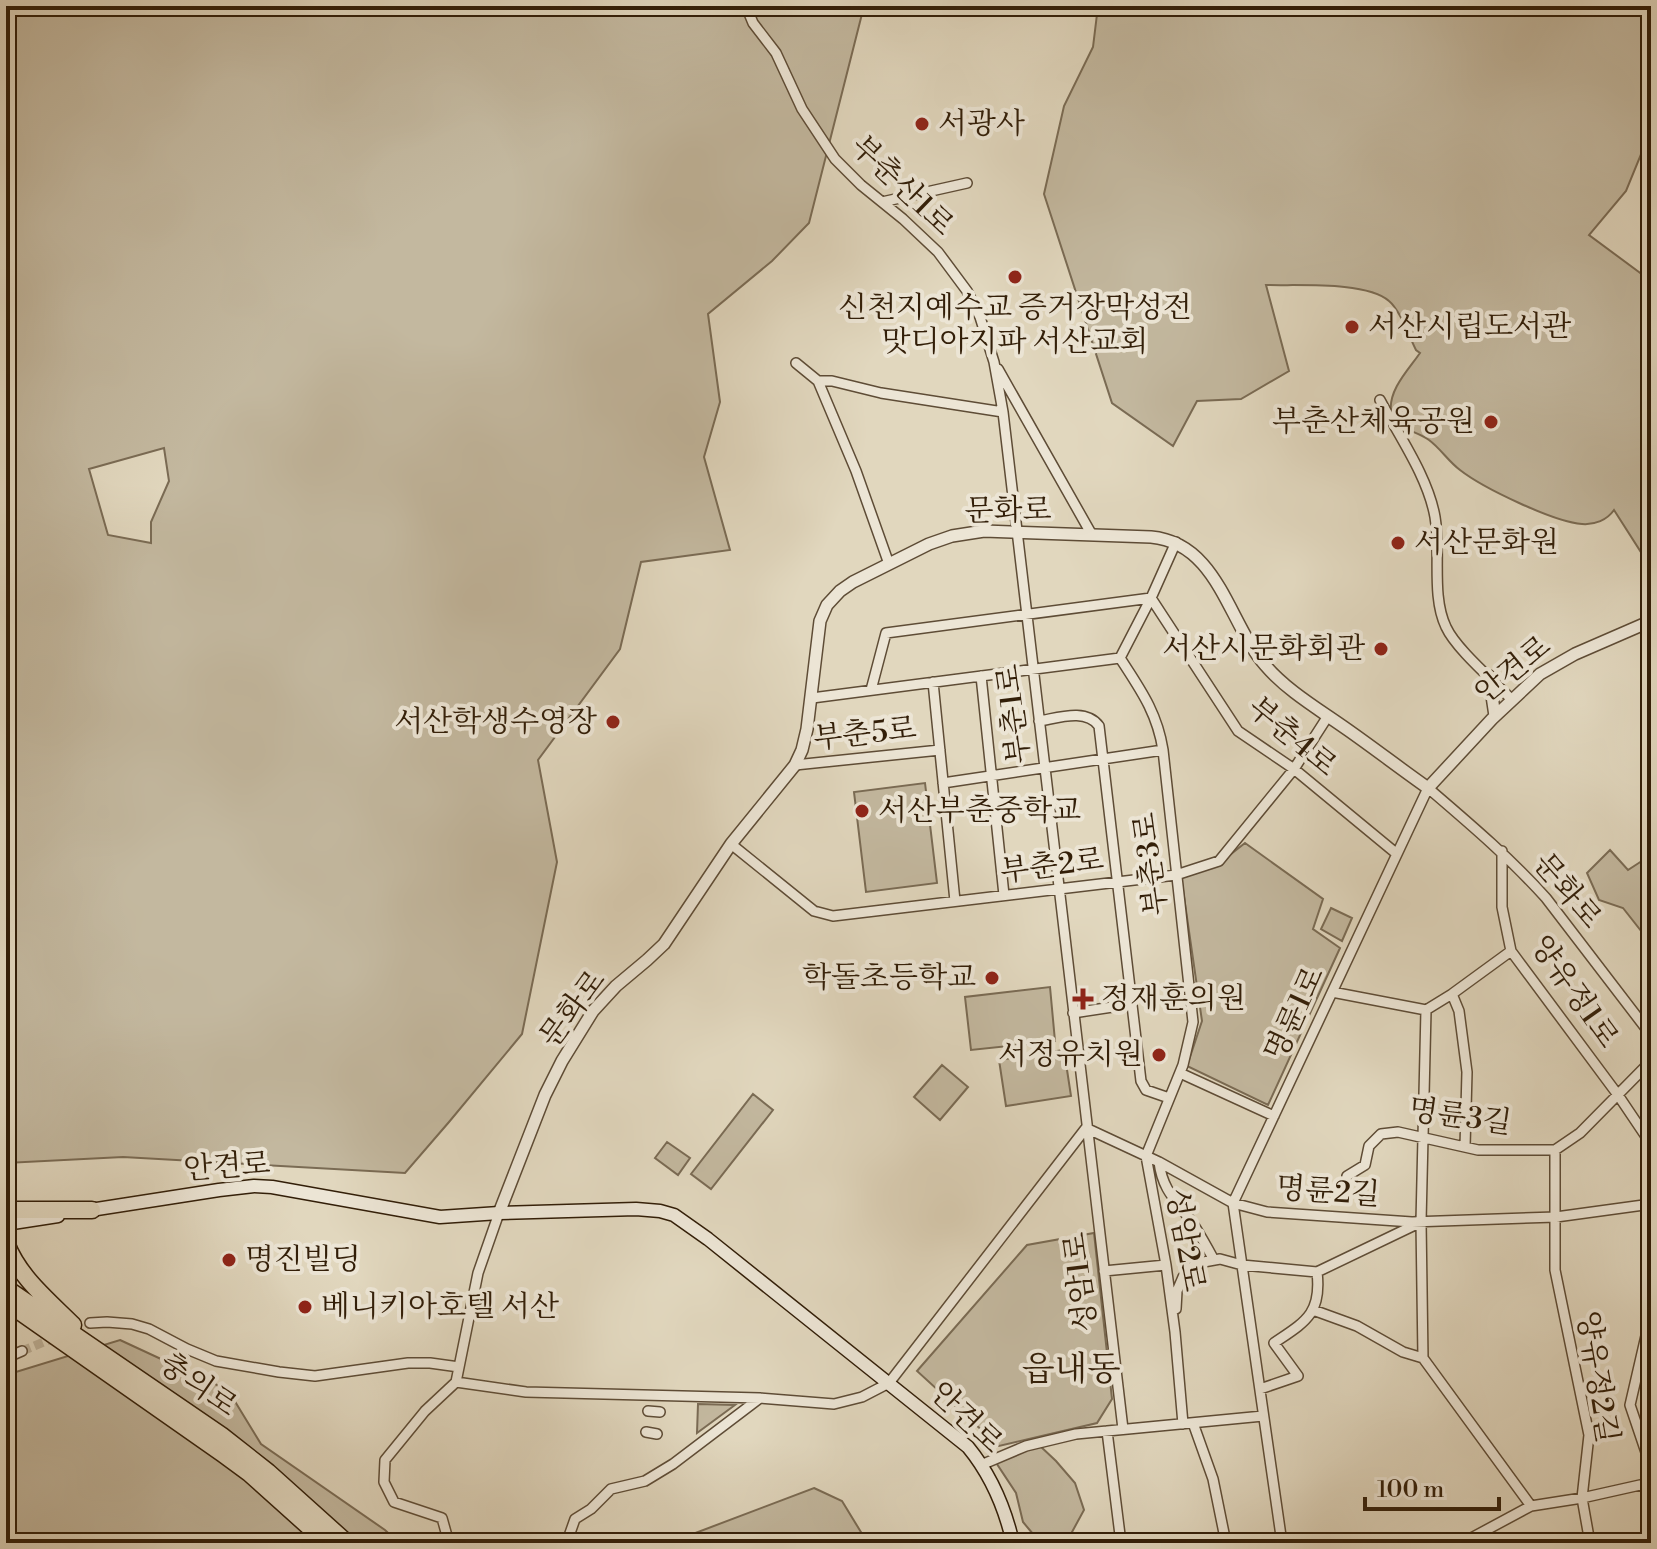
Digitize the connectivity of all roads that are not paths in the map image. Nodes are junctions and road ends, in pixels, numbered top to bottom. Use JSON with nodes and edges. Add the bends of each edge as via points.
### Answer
{"nodes":[{"id":1,"x":746,"y":6,"type":"edge"},
{"id":2,"x":967,"y":183,"type":"dead end"},
{"id":3,"x":882,"y":202,"type":"junction"},
{"id":4,"x":994,"y":362,"type":"junction"},
{"id":5,"x":796,"y":363,"type":"dead end"},
{"id":6,"x":818,"y":381,"type":"junction"},
{"id":7,"x":1380,"y":400,"type":"dead end"},
{"id":8,"x":1003,"y":412,"type":"junction"},
{"id":9,"x":1017,"y":533,"type":"junction"},
{"id":10,"x":1092,"y":535,"type":"junction"},
{"id":11,"x":1176,"y":542,"type":"junction"},
{"id":12,"x":889,"y":564,"type":"junction"},
{"id":13,"x":1151,"y":598,"type":"junction"},
{"id":14,"x":1026,"y":614,"type":"junction"},
{"id":15,"x":1651,"y":621,"type":"edge"},
{"id":16,"x":1632,"y":629,"type":"junction"},
{"id":17,"x":1651,"y":629,"type":"edge"},
{"id":18,"x":1120,"y":658,"type":"junction"},
{"id":19,"x":1033,"y":670,"type":"junction"},
{"id":20,"x":981,"y":676,"type":"junction"},
{"id":21,"x":1489,"y":676,"type":"junction"},
{"id":22,"x":933,"y":682,"type":"junction"},
{"id":23,"x":871,"y":690,"type":"junction"},
{"id":24,"x":812,"y":698,"type":"junction"},
{"id":25,"x":1512,"y":700,"type":"junction"},
{"id":26,"x":1328,"y":716,"type":"junction"},
{"id":27,"x":1495,"y":716,"type":"junction"},
{"id":28,"x":1039,"y":721,"type":"junction"},
{"id":29,"x":940,"y":750,"type":"junction"},
{"id":30,"x":1163,"y":750,"type":"junction"},
{"id":31,"x":1103,"y":759,"type":"junction"},
{"id":32,"x":795,"y":765,"type":"junction"},
{"id":33,"x":1044,"y":768,"type":"junction"},
{"id":34,"x":1294,"y":769,"type":"junction"},
{"id":35,"x":991,"y":776,"type":"junction"},
{"id":36,"x":943,"y":783,"type":"junction"},
{"id":37,"x":1428,"y":788,"type":"junction"},
{"id":38,"x":731,"y":844,"type":"junction"},
{"id":39,"x":1502,"y":851,"type":"junction"},
{"id":40,"x":1397,"y":854,"type":"junction"},
{"id":41,"x":1176,"y":875,"type":"junction"},
{"id":42,"x":1117,"y":882,"type":"junction"},
{"id":43,"x":1058,"y":889,"type":"junction"},
{"id":44,"x":1004,"y":895,"type":"junction"},
{"id":45,"x":955,"y":901,"type":"junction"},
{"id":46,"x":1511,"y":951,"type":"junction"},
{"id":47,"x":1332,"y":992,"type":"junction"},
{"id":48,"x":1452,"y":994,"type":"junction"},
{"id":49,"x":1132,"y":1004,"type":"junction"},
{"id":50,"x":1426,"y":1010,"type":"junction"},
{"id":51,"x":1073,"y":1013,"type":"junction"},
{"id":52,"x":1651,"y":1035,"type":"edge"},
{"id":53,"x":1651,"y":1061,"type":"edge"},
{"id":54,"x":1180,"y":1073,"type":"junction"},
{"id":55,"x":1618,"y":1095,"type":"junction"},
{"id":56,"x":1169,"y":1098,"type":"junction"},
{"id":57,"x":1274,"y":1116,"type":"junction"},
{"id":58,"x":1086,"y":1128,"type":"junction"},
{"id":59,"x":1423,"y":1138,"type":"junction"},
{"id":60,"x":1651,"y":1144,"type":"edge"},
{"id":61,"x":1465,"y":1147,"type":"junction"},
{"id":62,"x":1555,"y":1150,"type":"junction"},
{"id":63,"x":1146,"y":1156,"type":"junction"},
{"id":64,"x":1159,"y":1162,"type":"junction"},
{"id":65,"x":1347,"y":1176,"type":"dead end"},
{"id":66,"x":1233,"y":1203,"type":"junction"},
{"id":67,"x":1651,"y":1204,"type":"edge"},
{"id":68,"x":6,"y":1210,"type":"edge"},
{"id":69,"x":92,"y":1210,"type":"junction"},
{"id":70,"x":499,"y":1213,"type":"junction"},
{"id":71,"x":1556,"y":1217,"type":"junction"},
{"id":72,"x":1421,"y":1222,"type":"junction"},
{"id":73,"x":6,"y":1224,"type":"edge"},
{"id":74,"x":6,"y":1243,"type":"edge"},
{"id":75,"x":1214,"y":1260,"type":"junction"},
{"id":76,"x":1166,"y":1265,"type":"junction"},
{"id":77,"x":1242,"y":1265,"type":"junction"},
{"id":78,"x":1104,"y":1271,"type":"junction"},
{"id":79,"x":1317,"y":1272,"type":"junction"},
{"id":80,"x":6,"y":1288,"type":"edge"},
{"id":81,"x":6,"y":1302,"type":"edge"},
{"id":82,"x":1313,"y":1310,"type":"junction"},
{"id":83,"x":1651,"y":1314,"type":"edge"},
{"id":84,"x":90,"y":1323,"type":"dead end"},
{"id":85,"x":1175,"y":1332,"type":"junction"},
{"id":86,"x":22,"y":1351,"type":"tunnel mouth"},
{"id":87,"x":100,"y":1351,"type":"junction"},
{"id":88,"x":6,"y":1358,"type":"edge"},
{"id":89,"x":1423,"y":1358,"type":"junction"},
{"id":90,"x":459,"y":1367,"type":"junction"},
{"id":91,"x":456,"y":1382,"type":"junction"},
{"id":92,"x":889,"y":1383,"type":"junction"},
{"id":93,"x":1260,"y":1389,"type":"junction"},
{"id":94,"x":760,"y":1398,"type":"junction"},
{"id":95,"x":648,"y":1411,"type":"dead end"},
{"id":96,"x":660,"y":1412,"type":"dead end"},
{"id":97,"x":1263,"y":1416,"type":"junction"},
{"id":98,"x":1188,"y":1423,"type":"junction"},
{"id":99,"x":1123,"y":1429,"type":"junction"},
{"id":100,"x":1107,"y":1431,"type":"junction"},
{"id":101,"x":646,"y":1432,"type":"dead end"},
{"id":102,"x":657,"y":1434,"type":"dead end"},
{"id":103,"x":981,"y":1465,"type":"junction"},
{"id":104,"x":1651,"y":1467,"type":"edge"},
{"id":105,"x":1651,"y":1489,"type":"edge"},
{"id":106,"x":1582,"y":1498,"type":"junction"},
{"id":107,"x":1531,"y":1506,"type":"junction"},
{"id":108,"x":327,"y":1543,"type":"edge"},
{"id":109,"x":347,"y":1543,"type":"edge"},
{"id":110,"x":449,"y":1543,"type":"edge"},
{"id":111,"x":563,"y":1543,"type":"edge"},
{"id":112,"x":1013,"y":1543,"type":"edge"},
{"id":113,"x":1031,"y":1543,"type":"edge"},
{"id":114,"x":1047,"y":1543,"type":"edge"},
{"id":115,"x":1121,"y":1543,"type":"edge"},
{"id":116,"x":1226,"y":1543,"type":"edge"},
{"id":117,"x":1282,"y":1543,"type":"edge"},
{"id":118,"x":1462,"y":1543,"type":"edge"},
{"id":119,"x":1590,"y":1543,"type":"edge"}],
"edges":[{"from":1,"to":3,"type":"street","name":"부춘산1로","via":[[835,159]]},
{"from":2,"to":3,"type":"street"},
{"from":3,"to":4,"type":"street","name":"부춘산1로","via":[[956,275],[973,303]]},
{"from":4,"to":8,"type":"street","name":"부춘산1로"},
{"from":4,"to":10,"type":"street","name":"부춘산1로"},
{"from":5,"to":6,"type":"street"},
{"from":6,"to":8,"type":"street"},
{"from":6,"to":12,"type":"street"},
{"from":7,"to":21,"type":"street","via":[[1432,505],[1443,620],[1453,639]]},
{"from":8,"to":9,"type":"street","name":"부춘산1로"},
{"from":9,"to":10,"type":"street","name":"문화로"},
{"from":9,"to":12,"type":"street","name":"문화로","via":[[952,536]]},
{"from":9,"to":14,"type":"street","name":"부춘1로"},
{"from":10,"to":11,"type":"street","name":"문화로"},
{"from":11,"to":13,"type":"street"},
{"from":11,"to":26,"type":"street","name":"문화로","via":[[1210,572],[1269,669]]},
{"from":12,"to":24,"type":"street","name":"문화로","via":[[845,587],[825,609]]},
{"from":13,"to":14,"type":"street"},
{"from":13,"to":18,"type":"street"},
{"from":13,"to":34,"type":"street","name":"부춘4로","via":[[1238,731]]},
{"from":14,"to":19,"type":"street","name":"부춘1로"},
{"from":14,"to":23,"type":"street","via":[[885,633]]},
{"from":15,"to":16,"type":"street","name":"안견로"},
{"from":16,"to":17,"type":"street"},
{"from":16,"to":25,"type":"street","name":"안견로","via":[[1549,668]]},
{"from":18,"to":19,"type":"street"},
{"from":18,"to":30,"type":"street","name":"부춘3로","via":[[1154,713]]},
{"from":19,"to":20,"type":"street"},
{"from":19,"to":28,"type":"street","name":"부춘1로"},
{"from":20,"to":22,"type":"street"},
{"from":20,"to":35,"type":"street"},
{"from":21,"to":25,"type":"street"},
{"from":21,"to":27,"type":"street"},
{"from":22,"to":23,"type":"street"},
{"from":22,"to":29,"type":"street","name":"부춘5로"},
{"from":23,"to":24,"type":"street"},
{"from":24,"to":32,"type":"street","name":"문화로"},
{"from":25,"to":27,"type":"street","name":"안견로"},
{"from":26,"to":34,"type":"street","name":"부춘2로"},
{"from":26,"to":37,"type":"street","name":"문화로"},
{"from":27,"to":37,"type":"street","name":"안견로"},
{"from":28,"to":31,"type":"street","via":[[1093,719],[1099,726]]},
{"from":28,"to":33,"type":"street","name":"부춘1로"},
{"from":29,"to":32,"type":"street","name":"부춘5로"},
{"from":29,"to":36,"type":"street","name":"부춘5로"},
{"from":30,"to":31,"type":"street","name":"부춘5로"},
{"from":30,"to":41,"type":"street","name":"부춘3로"},
{"from":31,"to":33,"type":"street","name":"부춘5로"},
{"from":31,"to":42,"type":"street"},
{"from":32,"to":38,"type":"street","name":"문화로"},
{"from":33,"to":35,"type":"street","name":"부춘5로"},
{"from":33,"to":43,"type":"street","name":"부춘1로"},
{"from":34,"to":40,"type":"street","name":"부춘4로"},
{"from":34,"to":41,"type":"street","name":"부춘2로","via":[[1219,861]]},
{"from":35,"to":36,"type":"street","name":"부춘5로"},
{"from":35,"to":44,"type":"street"},
{"from":36,"to":45,"type":"street","name":"부춘5로"},
{"from":37,"to":39,"type":"street","name":"문화로"},
{"from":37,"to":40,"type":"street","name":"명륜1로"},
{"from":38,"to":45,"type":"street","name":"부춘2로","via":[[824,915]]},
{"from":38,"to":70,"type":"street","name":"문화로","via":[[664,944],[608,994],[580,1031],[545,1095]]},
{"from":39,"to":46,"type":"street","name":"양유정1로","via":[[1502,907]]},
{"from":39,"to":52,"type":"street","name":"문화로","via":[[1546,898]]},
{"from":40,"to":47,"type":"street","name":"명륜1로"},
{"from":41,"to":42,"type":"street","name":"부춘2로"},
{"from":41,"to":54,"type":"street","name":"부춘3로","via":[[1193,1022]]},
{"from":42,"to":43,"type":"street","name":"부춘2로"},
{"from":42,"to":49,"type":"street"},
{"from":43,"to":44,"type":"street","name":"부춘2로"},
{"from":43,"to":51,"type":"street","name":"부춘1로"},
{"from":44,"to":45,"type":"street","name":"부춘2로"},
{"from":46,"to":48,"type":"street"},
{"from":46,"to":55,"type":"street","name":"양유정1로"},
{"from":47,"to":50,"type":"street"},
{"from":47,"to":57,"type":"street","name":"명륜1로"},
{"from":48,"to":50,"type":"street"},
{"from":48,"to":61,"type":"street","via":[[1467,1072]]},
{"from":49,"to":51,"type":"street"},
{"from":49,"to":56,"type":"street","via":[[1142,1083],[1146,1090]]},
{"from":50,"to":59,"type":"street"},
{"from":51,"to":58,"type":"street","name":"부춘1로"},
{"from":53,"to":55,"type":"street"},
{"from":54,"to":56,"type":"street","name":"부춘3로"},
{"from":54,"to":57,"type":"street"},
{"from":55,"to":60,"type":"street","name":"양유정1로"},
{"from":55,"to":62,"type":"street"},
{"from":56,"to":63,"type":"street","name":"부춘3로"},
{"from":57,"to":66,"type":"street","name":"명륜1로"},
{"from":58,"to":63,"type":"street"},
{"from":58,"to":78,"type":"street","name":"성암1로"},
{"from":58,"to":92,"type":"street"},
{"from":59,"to":61,"type":"street","name":"명륜3길"},
{"from":59,"to":65,"type":"street","name":"명륜3길","via":[[1381,1134],[1369,1146],[1365,1165]]},
{"from":59,"to":72,"type":"street"},
{"from":61,"to":62,"type":"street","name":"명륜3길"},
{"from":62,"to":71,"type":"street"},
{"from":63,"to":64,"type":"street"},
{"from":63,"to":76,"type":"street","name":"성암2로"},
{"from":64,"to":66,"type":"street"},
{"from":64,"to":75,"type":"street","via":[[1168,1192]]},
{"from":66,"to":72,"type":"street","name":"명륜2길","via":[[1267,1212]]},
{"from":66,"to":77,"type":"street"},
{"from":67,"to":71,"type":"street","name":"명륜2길"},
{"from":68,"to":69,"type":"highway"},
{"from":69,"to":70,"type":"main road","name":"안견로","via":[[254,1186],[440,1217]]},
{"from":69,"to":73,"type":"main road","name":"안견로"},
{"from":70,"to":90,"type":"street","via":[[480,1265]]},
{"from":70,"to":92,"type":"main road","name":"안견로","via":[[636,1209],[674,1215]]},
{"from":71,"to":72,"type":"street","name":"명륜2길"},
{"from":71,"to":106,"type":"street","name":"양유정2길","via":[[1555,1270],[1589,1435]]},
{"from":72,"to":79,"type":"street","name":"명륜2길"},
{"from":72,"to":89,"type":"street"},
{"from":74,"to":87,"type":"highway","via":[[34,1287]]},
{"from":75,"to":77,"type":"street"},
{"from":75,"to":85,"type":"street","name":"성암2로","via":[[1198,1263],[1183,1277]]},
{"from":76,"to":78,"type":"street"},
{"from":76,"to":85,"type":"street","name":"성암2로"},
{"from":77,"to":79,"type":"street"},
{"from":77,"to":93,"type":"street"},
{"from":78,"to":99,"type":"street","name":"성암1로"},
{"from":79,"to":82,"type":"street"},
{"from":80,"to":87,"type":"highway","name":"충의로"},
{"from":81,"to":108,"type":"highway","name":"충의로","via":[[232,1460]]},
{"from":82,"to":89,"type":"street"},
{"from":82,"to":93,"type":"street","via":[[1274,1343],[1298,1376]]},
{"from":83,"to":104,"type":"street","via":[[1630,1405]]},
{"from":84,"to":90,"type":"street","via":[[132,1324],[216,1361],[279,1372],[315,1376],[408,1363]]},
{"from":85,"to":98,"type":"street","name":"성암2로"},
{"from":86,"to":88,"type":"street"},
{"from":87,"to":109,"type":"highway","name":"충의로","via":[[221,1435]]},
{"from":89,"to":107,"type":"street"},
{"from":90,"to":91,"type":"street"},
{"from":91,"to":94,"type":"street","name":"안견로","via":[[526,1392]]},
{"from":91,"to":110,"type":"street","via":[[385,1460],[384,1482],[394,1502],[442,1518]]},
{"from":92,"to":94,"type":"street","name":"안견로","via":[[839,1404]]},
{"from":92,"to":103,"type":"main road","name":"안견로","via":[[959,1439]]},
{"from":93,"to":97,"type":"street"},
{"from":94,"to":111,"type":"street","via":[[673,1464],[645,1481],[611,1489],[575,1519]]},
{"from":95,"to":96,"type":"street"},
{"from":97,"to":98,"type":"street"},
{"from":97,"to":117,"type":"street"},
{"from":98,"to":99,"type":"street"},
{"from":98,"to":116,"type":"street","name":"성암2로","via":[[1213,1479]]},
{"from":99,"to":100,"type":"street"},
{"from":100,"to":103,"type":"street","via":[[1026,1446]]},
{"from":100,"to":115,"type":"street"},
{"from":101,"to":102,"type":"street"},
{"from":103,"to":112,"type":"main road","name":"안견로","via":[[996,1491]]},
{"from":105,"to":106,"type":"street","via":[[1640,1485]]},
{"from":106,"to":107,"type":"street"},
{"from":106,"to":119,"type":"street","name":"양유정2길"},
{"from":107,"to":118,"type":"street"},
{"from":113,"to":114,"type":"street"}]}
